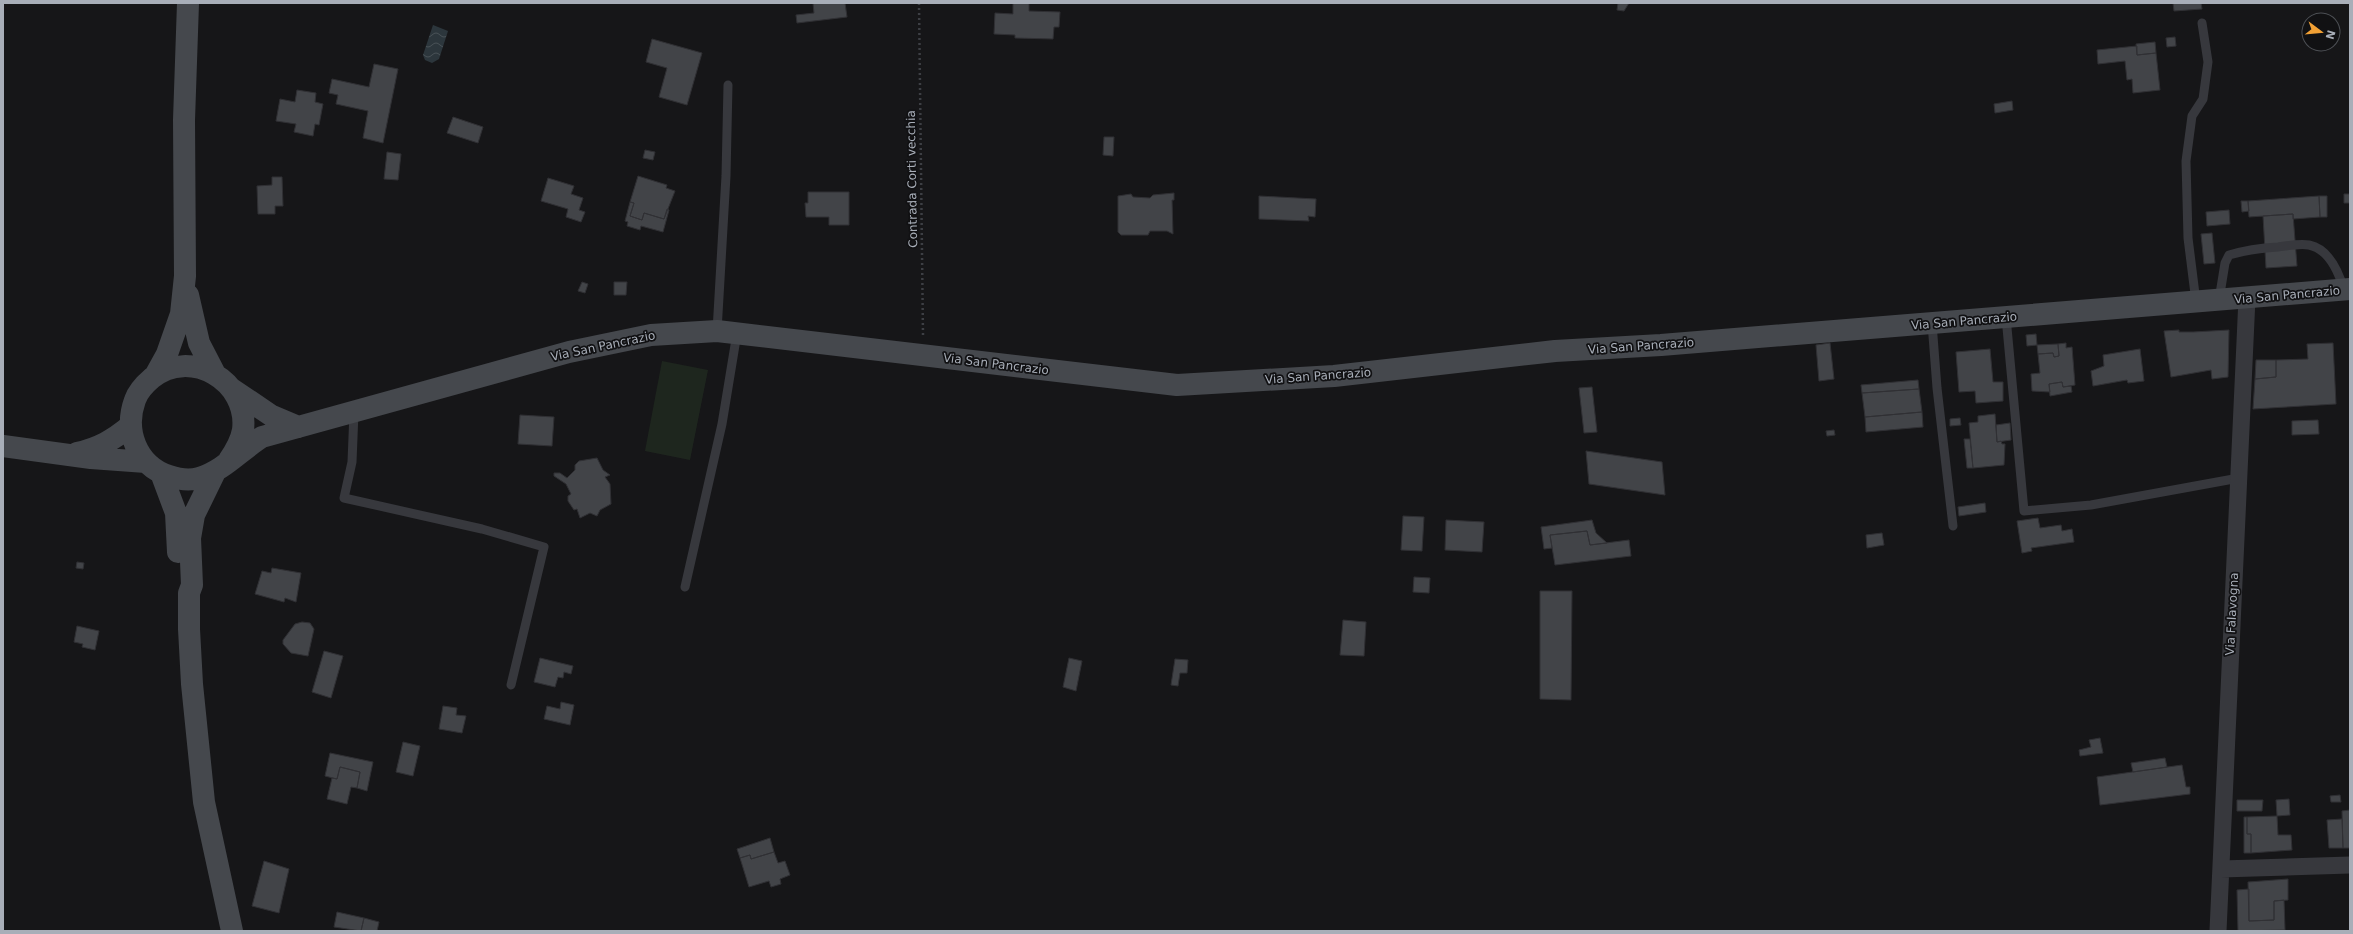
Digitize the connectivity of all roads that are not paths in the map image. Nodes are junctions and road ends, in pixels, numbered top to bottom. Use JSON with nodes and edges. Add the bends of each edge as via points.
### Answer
{"nodes":[{"id":1,"x":188,"y":3,"type":"edge"},
{"id":2,"x":2202,"y":23,"type":"dead end"},
{"id":3,"x":728,"y":85,"type":"dead end"},
{"id":4,"x":185,"y":276,"type":"junction"},
{"id":5,"x":2347,"y":290,"type":"edge"},
{"id":6,"x":2247,"y":298,"type":"junction"},
{"id":7,"x":2219,"y":300,"type":"junction"},
{"id":8,"x":2196,"y":302,"type":"junction"},
{"id":9,"x":2006,"y":317,"type":"junction"},
{"id":10,"x":1932,"y":323,"type":"junction"},
{"id":11,"x":727,"y":332,"type":"junction"},
{"id":12,"x":214,"y":372,"type":"junction"},
{"id":13,"x":156,"y":374,"type":"junction"},
{"id":14,"x":231,"y":388,"type":"junction"},
{"id":15,"x":354,"y":412,"type":"junction"},
{"id":16,"x":130,"y":426,"type":"junction"},
{"id":17,"x":298,"y":427,"type":"junction"},
{"id":18,"x":3,"y":446,"type":"edge"},
{"id":19,"x":68,"y":455,"type":"junction"},
{"id":20,"x":222,"y":466,"type":"junction"},
{"id":21,"x":154,"y":468,"type":"junction"},
{"id":22,"x":2239,"y":478,"type":"junction"},
{"id":23,"x":1953,"y":526,"type":"dead end"},
{"id":24,"x":685,"y":587,"type":"dead end"},
{"id":25,"x":189,"y":593,"type":"junction"},
{"id":26,"x":511,"y":685,"type":"dead end"},
{"id":27,"x":2350,"y":865,"type":"edge"},
{"id":28,"x":2221,"y":869,"type":"junction"},
{"id":29,"x":232,"y":931,"type":"edge"},
{"id":30,"x":2218,"y":931,"type":"edge"}],
"edges":[{"from":1,"to":4,"type":"main road","via":[[184,120]]},
{"from":2,"to":8,"type":"lane","via":[[2208,62],[2203,99],[2192,116],[2186,161],[2188,238]]},
{"from":3,"to":11,"type":"lane"},
{"from":4,"to":12,"type":"main road","via":[[199,343]]},
{"from":4,"to":13,"type":"main road","via":[[181,314],[167,354]]},
{"from":5,"to":6,"type":"main road","name":"Via San Pancrazio"},
{"from":5,"to":7,"type":"lane","via":[[2331,261],[2321,250],[2309,244],[2248,249],[2229,256],[2225,263]]},
{"from":6,"to":7,"type":"main road","name":"Via San Pancrazio"},
{"from":6,"to":22,"type":"street","name":"Via Falavogna"},
{"from":7,"to":8,"type":"main road","name":"Via San Pancrazio"},
{"from":8,"to":9,"type":"main road","name":"Via San Pancrazio"},
{"from":9,"to":10,"type":"main road","name":"Via San Pancrazio"},
{"from":9,"to":22,"type":"lane","via":[[2024,511],[2091,505]]},
{"from":10,"to":11,"type":"main road","name":"Via San Pancrazio","via":[[1555,351],[1334,376],[1177,385]]},
{"from":10,"to":23,"type":"lane"},
{"from":11,"to":15,"type":"main road","name":"Via San Pancrazio","via":[[651,335],[569,352]]},
{"from":11,"to":24,"type":"lane","via":[[722,424]]},
{"from":12,"to":13,"type":"main road","via":[[200,367],[185,366],[170,368]]},
{"from":12,"to":14,"type":"main road"},
{"from":13,"to":16,"type":"main road","via":[[136,397],[131,411]]},
{"from":14,"to":17,"type":"main road","via":[[272,416]]},
{"from":14,"to":20,"type":"main road","via":[[237,396],[242,412],[243,429],[238,446]]},
{"from":15,"to":17,"type":"main road","name":"Via San Pancrazio"},
{"from":15,"to":26,"type":"lane","via":[[352,462],[344,498],[482,529],[544,547]]},
{"from":16,"to":19,"type":"main road","via":[[98,448]]},
{"from":16,"to":21,"type":"main road","via":[[135,445]]},
{"from":17,"to":20,"type":"main road","name":"Via San Pancrazio","via":[[262,437]]},
{"from":18,"to":19,"type":"main road"},
{"from":19,"to":21,"type":"main road"},
{"from":20,"to":21,"type":"main road","via":[[197,478],[185,479]]},
{"from":20,"to":25,"type":"main road","via":[[194,515],[190,538],[192,584]]},
{"from":21,"to":25,"type":"main road","via":[[176,513],[177,567],[184,590]]},
{"from":22,"to":28,"type":"street","name":"Via Falavogna"},
{"from":25,"to":29,"type":"main road","via":[[192,684],[204,802]]},
{"from":27,"to":28,"type":"street"},
{"from":28,"to":30,"type":"street","name":"Via Falavogna"}]}
